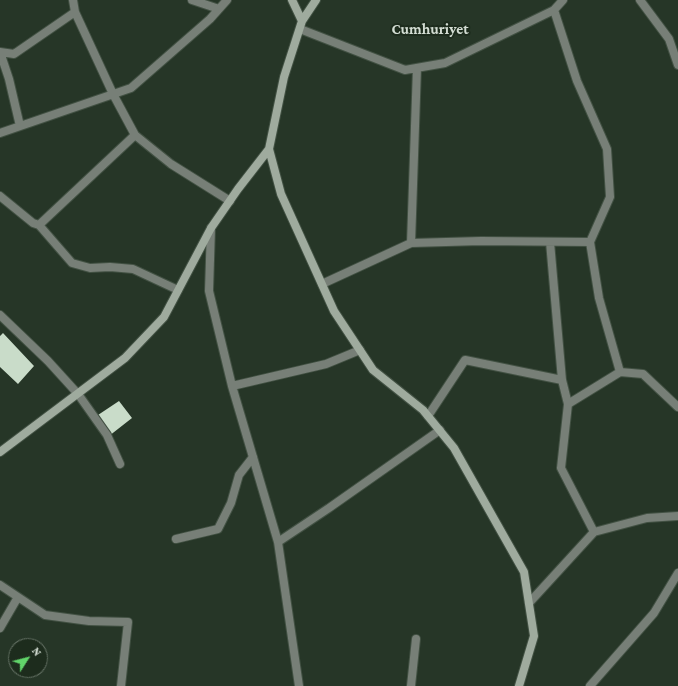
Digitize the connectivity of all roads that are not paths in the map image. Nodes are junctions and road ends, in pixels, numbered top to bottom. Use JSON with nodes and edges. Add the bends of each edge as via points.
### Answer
{"nodes":[{"id":1,"x":74,"y":0,"type":"edge"},
{"id":2,"x":192,"y":0,"type":"edge"},
{"id":3,"x":227,"y":0,"type":"edge"},
{"id":4,"x":292,"y":0,"type":"edge"},
{"id":5,"x":316,"y":0,"type":"edge"},
{"id":6,"x":563,"y":0,"type":"edge"},
{"id":7,"x":640,"y":0,"type":"edge"},
{"id":8,"x":219,"y":9,"type":"junction"},
{"id":9,"x":554,"y":10,"type":"junction"},
{"id":10,"x":75,"y":12,"type":"junction"},
{"id":11,"x":301,"y":25,"type":"junction"},
{"id":12,"x":0,"y":52,"type":"edge"},
{"id":13,"x":678,"y":65,"type":"edge"},
{"id":14,"x":417,"y":68,"type":"junction"},
{"id":15,"x":113,"y":94,"type":"junction"},
{"id":16,"x":20,"y":126,"type":"junction"},
{"id":17,"x":1,"y":134,"type":"edge"},
{"id":18,"x":135,"y":135,"type":"junction"},
{"id":19,"x":269,"y":149,"type":"junction"},
{"id":20,"x":0,"y":196,"type":"edge"},
{"id":21,"x":230,"y":201,"type":"junction"},
{"id":22,"x":39,"y":225,"type":"junction"},
{"id":23,"x":211,"y":228,"type":"junction"},
{"id":24,"x":550,"y":242,"type":"junction"},
{"id":25,"x":590,"y":242,"type":"junction"},
{"id":26,"x":411,"y":243,"type":"junction"},
{"id":27,"x":322,"y":284,"type":"junction"},
{"id":28,"x":178,"y":290,"type":"junction"},
{"id":29,"x":0,"y":316,"type":"edge"},
{"id":30,"x":360,"y":350,"type":"junction"},
{"id":31,"x":620,"y":372,"type":"junction"},
{"id":32,"x":562,"y":380,"type":"junction"},
{"id":33,"x":232,"y":386,"type":"junction"},
{"id":34,"x":78,"y":394,"type":"junction"},
{"id":35,"x":568,"y":404,"type":"junction"},
{"id":36,"x":678,"y":407,"type":"edge"},
{"id":37,"x":428,"y":416,"type":"junction"},
{"id":38,"x":440,"y":430,"type":"junction"},
{"id":39,"x":0,"y":452,"type":"edge"},
{"id":40,"x":253,"y":457,"type":"junction"},
{"id":41,"x":120,"y":464,"type":"dead end"},
{"id":42,"x":678,"y":516,"type":"edge"},
{"id":43,"x":594,"y":532,"type":"junction"},
{"id":44,"x":176,"y":539,"type":"dead end"},
{"id":45,"x":278,"y":542,"type":"junction"},
{"id":46,"x":678,"y":573,"type":"edge"},
{"id":47,"x":0,"y":585,"type":"edge"},
{"id":48,"x":18,"y":597,"type":"junction"},
{"id":49,"x":529,"y":603,"type":"junction"},
{"id":50,"x":0,"y":628,"type":"edge"},
{"id":51,"x":416,"y":639,"type":"dead end"},
{"id":52,"x":121,"y":686,"type":"edge"},
{"id":53,"x":300,"y":686,"type":"edge"},
{"id":54,"x":411,"y":686,"type":"edge"},
{"id":55,"x":520,"y":686,"type":"edge"},
{"id":56,"x":590,"y":686,"type":"edge"}],
"edges":[{"from":1,"to":10,"type":"street"},
{"from":2,"to":8,"type":"street"},
{"from":3,"to":8,"type":"street"},
{"from":4,"to":11,"type":"street"},
{"from":5,"to":11,"type":"street"},
{"from":6,"to":9,"type":"street"},
{"from":7,"to":13,"type":"street","via":[[669,39]]},
{"from":8,"to":15,"type":"street","via":[[131,88]]},
{"from":9,"to":14,"type":"street","via":[[445,63]]},
{"from":9,"to":25,"type":"street","via":[[577,81],[607,149],[610,197]]},
{"from":10,"to":12,"type":"street","via":[[14,54]]},
{"from":10,"to":15,"type":"street"},
{"from":11,"to":14,"type":"street","via":[[404,70]]},
{"from":11,"to":19,"type":"street","via":[[284,77]]},
{"from":12,"to":16,"type":"street"},
{"from":14,"to":26,"type":"street"},
{"from":15,"to":16,"type":"street"},
{"from":15,"to":18,"type":"street"},
{"from":16,"to":17,"type":"street"},
{"from":18,"to":21,"type":"street","via":[[171,164]]},
{"from":18,"to":22,"type":"street"},
{"from":19,"to":21,"type":"street"},
{"from":19,"to":27,"type":"street","via":[[281,194]]},
{"from":20,"to":22,"type":"street"},
{"from":21,"to":23,"type":"street"},
{"from":22,"to":28,"type":"street","via":[[72,263],[90,268],[132,269]]},
{"from":23,"to":28,"type":"street"},
{"from":23,"to":33,"type":"street","via":[[209,291]]},
{"from":24,"to":25,"type":"street"},
{"from":24,"to":26,"type":"street"},
{"from":24,"to":32,"type":"street"},
{"from":25,"to":31,"type":"street","via":[[599,298]]},
{"from":26,"to":27,"type":"street"},
{"from":27,"to":30,"type":"street","via":[[334,311]]},
{"from":28,"to":34,"type":"street","via":[[164,317],[125,358]]},
{"from":29,"to":34,"type":"street","via":[[48,361]]},
{"from":30,"to":33,"type":"street","via":[[326,364]]},
{"from":30,"to":37,"type":"street","via":[[373,370]]},
{"from":31,"to":35,"type":"street"},
{"from":31,"to":36,"type":"street","via":[[643,374]]},
{"from":32,"to":35,"type":"street"},
{"from":32,"to":37,"type":"street","via":[[465,360]]},
{"from":33,"to":40,"type":"street"},
{"from":34,"to":39,"type":"street"},
{"from":34,"to":41,"type":"street","via":[[106,435]]},
{"from":35,"to":43,"type":"street","via":[[561,468]]},
{"from":37,"to":38,"type":"street"},
{"from":38,"to":45,"type":"street"},
{"from":38,"to":49,"type":"street","via":[[454,448],[524,572]]},
{"from":40,"to":44,"type":"street","via":[[239,475],[231,504],[218,529]]},
{"from":40,"to":45,"type":"street"},
{"from":42,"to":43,"type":"street","via":[[647,518]]},
{"from":43,"to":49,"type":"street"},
{"from":45,"to":53,"type":"street"},
{"from":46,"to":56,"type":"street","via":[[654,613]]},
{"from":47,"to":48,"type":"street"},
{"from":48,"to":50,"type":"street"},
{"from":48,"to":52,"type":"street","via":[[45,615],[89,621],[128,622]]},
{"from":49,"to":55,"type":"street","via":[[534,636]]},
{"from":51,"to":54,"type":"street"}]}
